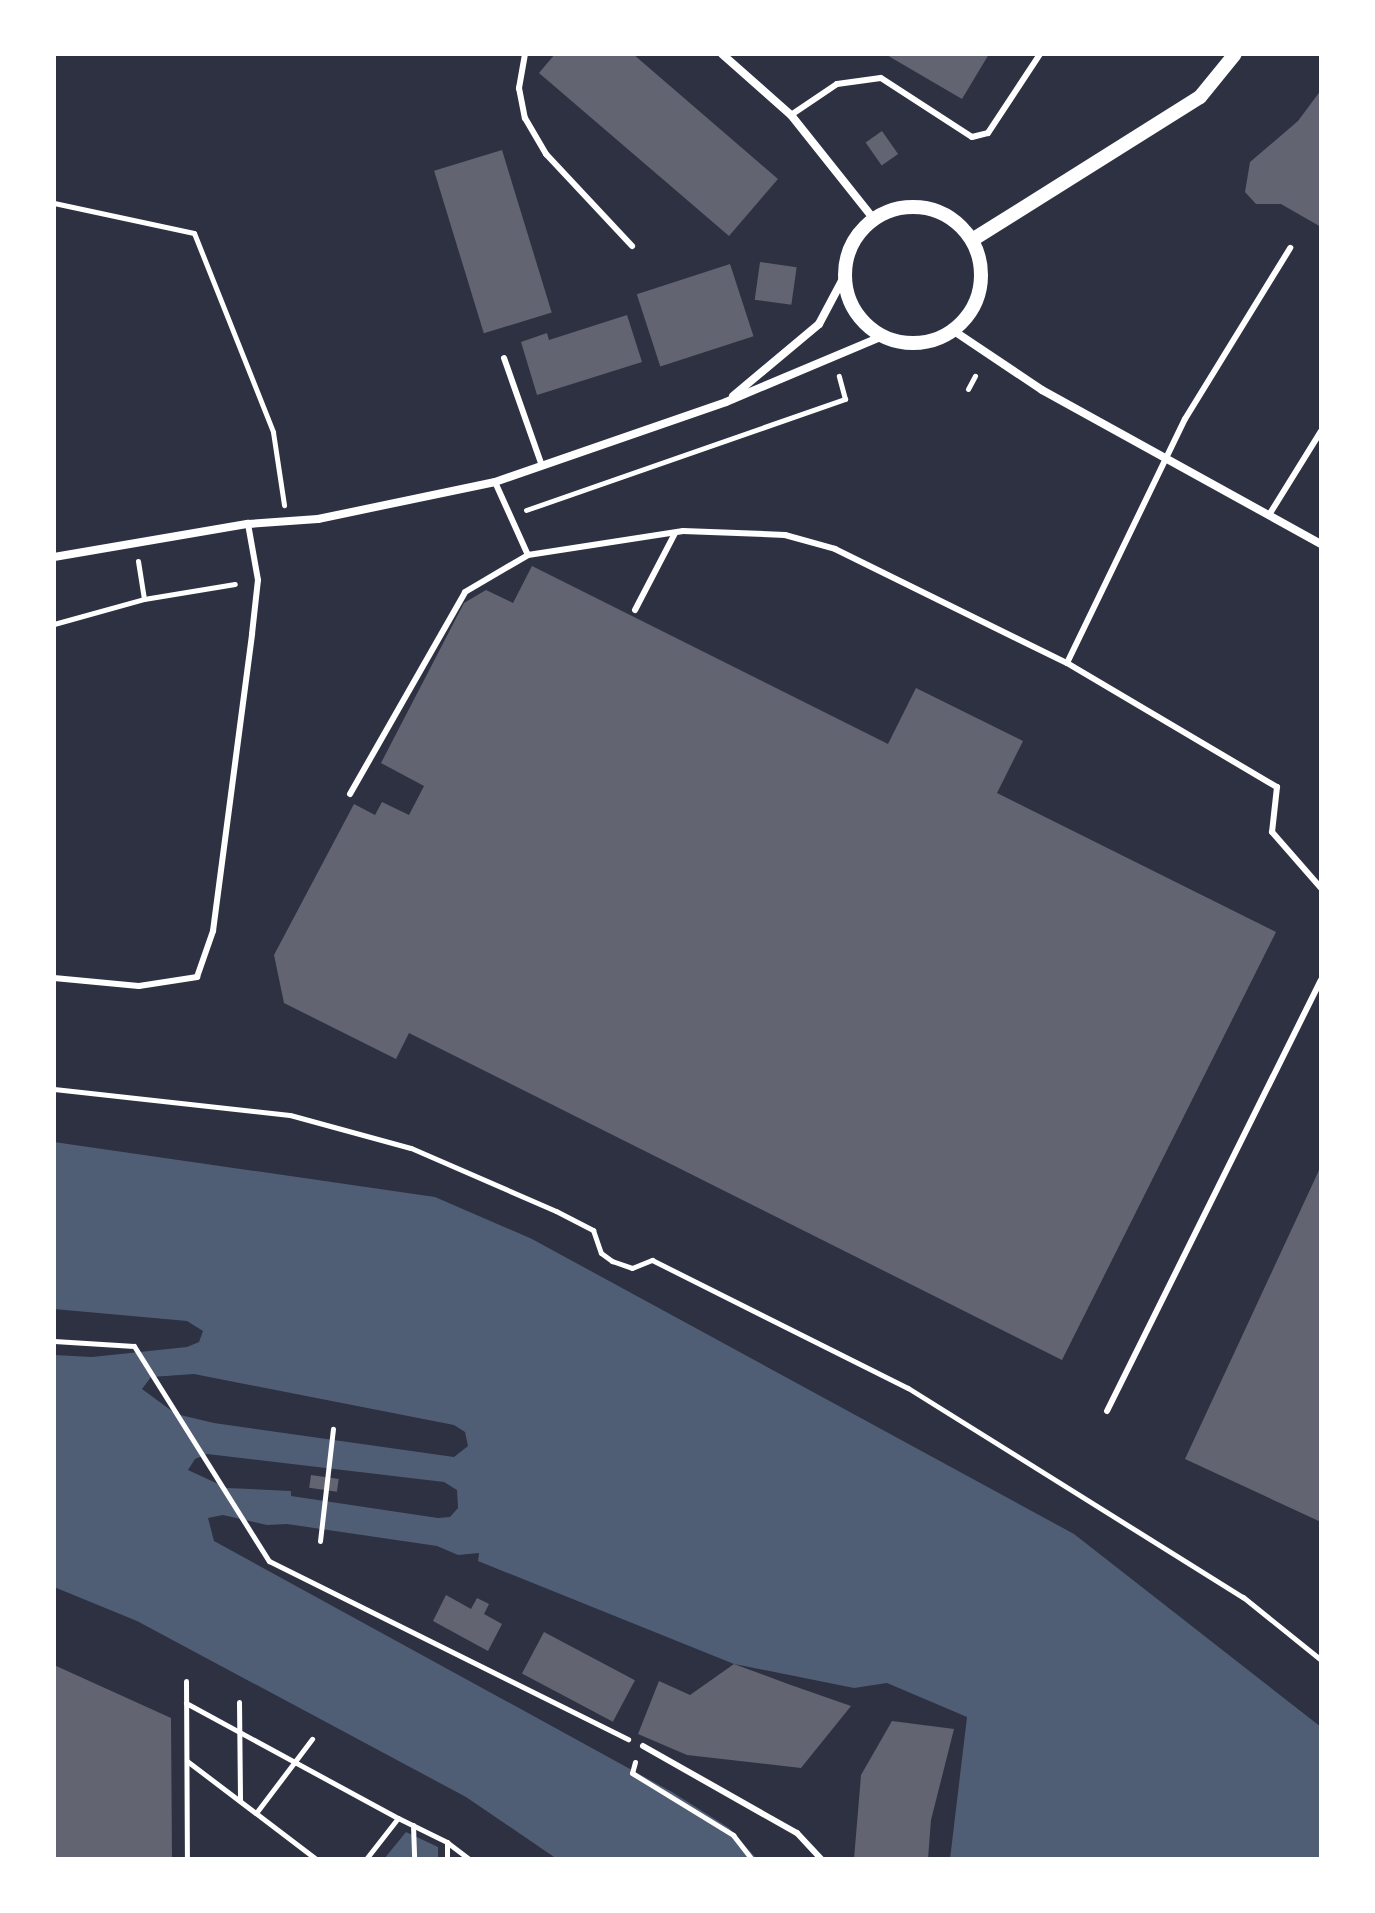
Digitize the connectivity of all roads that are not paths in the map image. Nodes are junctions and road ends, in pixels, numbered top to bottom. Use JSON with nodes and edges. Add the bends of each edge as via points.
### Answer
{"nodes":[{"id":1,"x":525,"y":54,"type":"edge"},
{"id":2,"x":722,"y":54,"type":"edge"},
{"id":3,"x":1040,"y":54,"type":"edge"},
{"id":4,"x":1235,"y":54,"type":"edge"},
{"id":5,"x":791,"y":115,"type":"junction"},
{"id":6,"x":873,"y":218,"type":"junction"},
{"id":7,"x":972,"y":240,"type":"junction"},
{"id":8,"x":632,"y":246,"type":"dead end"},
{"id":9,"x":1290,"y":248,"type":"dead end"},
{"id":10,"x":844,"y":277,"type":"junction"},
{"id":11,"x":954,"y":331,"type":"junction"},
{"id":12,"x":881,"y":337,"type":"junction"},
{"id":13,"x":504,"y":358,"type":"dead end"},
{"id":14,"x":726,"y":402,"type":"junction"},
{"id":15,"x":1321,"y":431,"type":"edge"},
{"id":16,"x":1168,"y":462,"type":"junction"},
{"id":17,"x":542,"y":466,"type":"junction"},
{"id":18,"x":495,"y":482,"type":"junction"},
{"id":19,"x":1269,"y":515,"type":"junction"},
{"id":20,"x":248,"y":524,"type":"junction"},
{"id":21,"x":675,"y":533,"type":"junction"},
{"id":22,"x":1321,"y":544,"type":"edge"},
{"id":23,"x":528,"y":555,"type":"junction"},
{"id":24,"x":54,"y":557,"type":"edge"},
{"id":25,"x":635,"y":610,"type":"dead end"},
{"id":26,"x":1067,"y":663,"type":"junction"},
{"id":27,"x":350,"y":794,"type":"dead end"},
{"id":28,"x":1321,"y":888,"type":"edge"},
{"id":29,"x":54,"y":978,"type":"edge"},
{"id":30,"x":1321,"y":980,"type":"edge"},
{"id":31,"x":1107,"y":1411,"type":"dead end"},
{"id":32,"x":643,"y":1746,"type":"road end"},
{"id":33,"x":821,"y":1859,"type":"edge"}],
"edges":[{"from":1,"to":8,"type":"lane","via":[[519,88],[525,118],[546,154]]},
{"from":2,"to":5,"type":"street"},
{"from":3,"to":5,"type":"lane","via":[[988,133],[972,137],[881,78],[837,84]]},
{"from":4,"to":7,"type":"street","via":[[1200,97]]},
{"from":5,"to":6,"type":"street"},
{"from":6,"to":7,"type":"street","via":[[916,206],[958,222]]},
{"from":6,"to":10,"type":"street","via":[[851,244]]},
{"from":7,"to":11,"type":"street","via":[[981,264],[981,289],[971,313]]},
{"from":9,"to":16,"type":"lane","via":[[1185,419]]},
{"from":10,"to":12,"type":"street","via":[[854,312]]},
{"from":10,"to":14,"type":"street","via":[[807,338]]},
{"from":11,"to":12,"type":"street","via":[[931,342],[906,344]]},
{"from":11,"to":16,"type":"street","via":[[1042,390]]},
{"from":12,"to":14,"type":"street"},
{"from":13,"to":17,"type":"lane"},
{"from":14,"to":17,"type":"street"},
{"from":15,"to":19,"type":"lane"},
{"from":16,"to":19,"type":"street"},
{"from":16,"to":26,"type":"lane"},
{"from":17,"to":18,"type":"street"},
{"from":18,"to":20,"type":"street","via":[[318,519]]},
{"from":18,"to":23,"type":"lane"},
{"from":19,"to":22,"type":"street"},
{"from":20,"to":24,"type":"street"},
{"from":20,"to":29,"type":"lane","via":[[258,580],[252,634],[213,931],[197,977],[139,986]]},
{"from":21,"to":23,"type":"lane"},
{"from":21,"to":25,"type":"lane"},
{"from":21,"to":26,"type":"lane","via":[[785,535],[835,549]]},
{"from":23,"to":27,"type":"lane","via":[[465,592]]},
{"from":26,"to":28,"type":"lane","via":[[1277,787],[1272,832]]},
{"from":30,"to":31,"type":"lane"},
{"from":32,"to":33,"type":"lane","via":[[797,1833]]}]}
